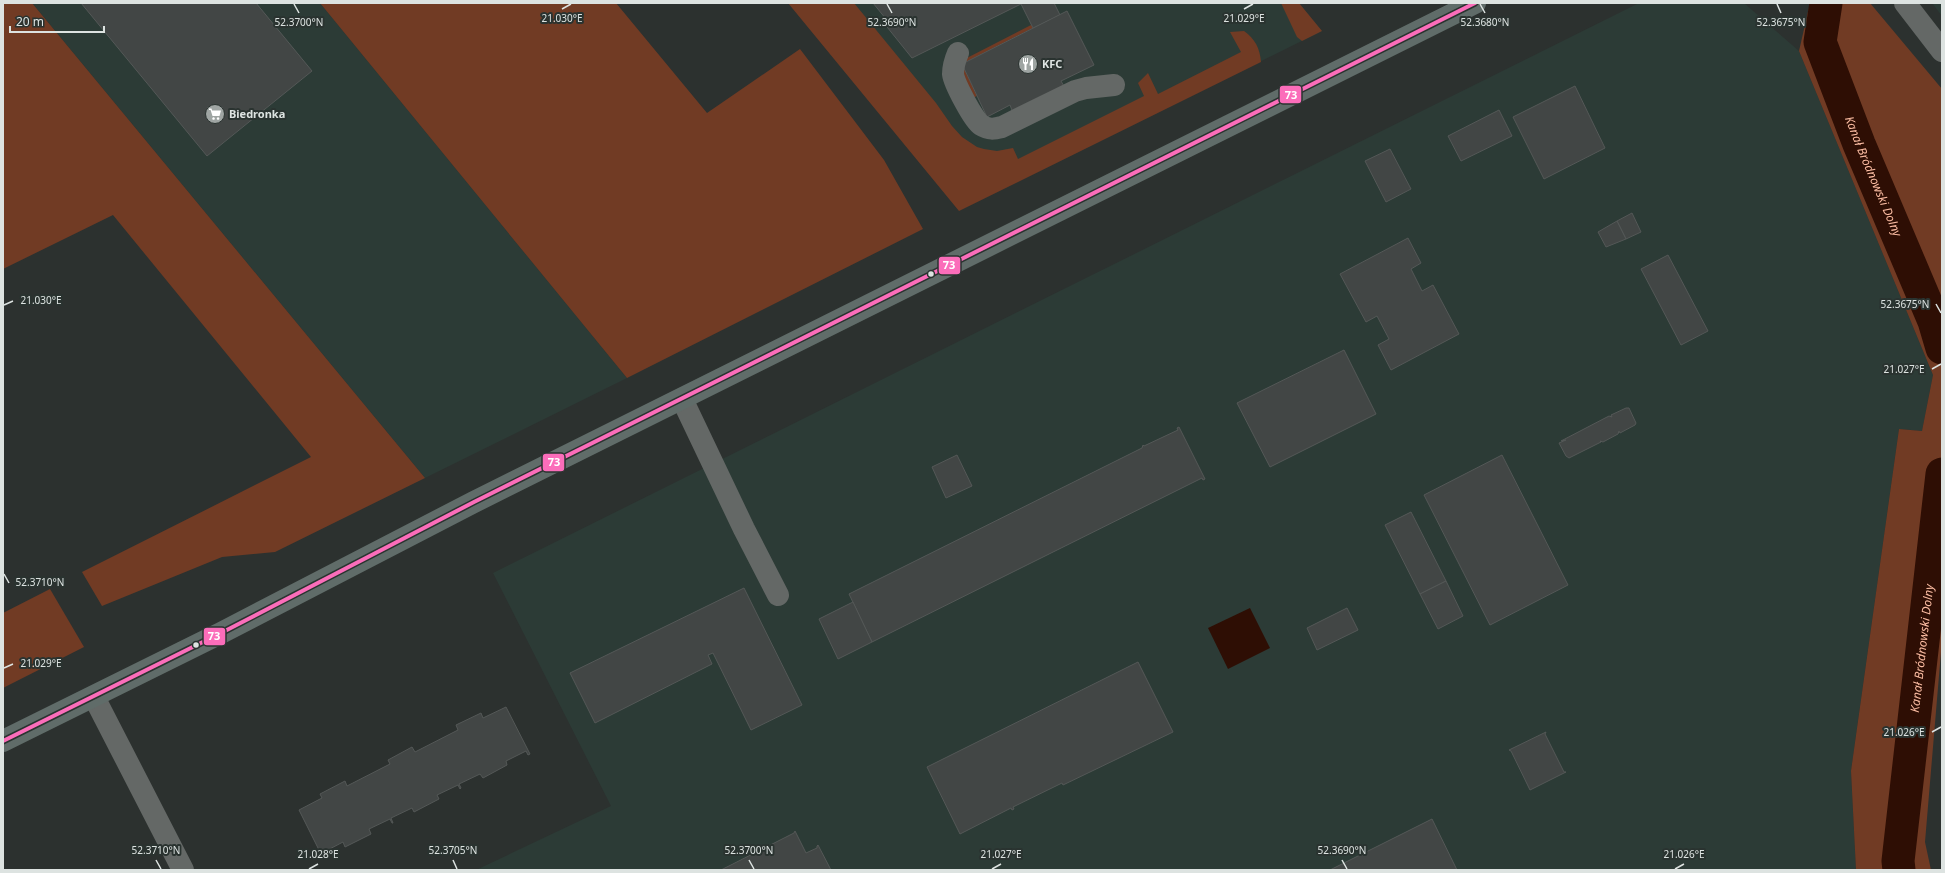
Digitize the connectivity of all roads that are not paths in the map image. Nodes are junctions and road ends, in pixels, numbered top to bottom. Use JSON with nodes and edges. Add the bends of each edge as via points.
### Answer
{"nodes":[{"id":1,"x":1474,"y":3,"type":"edge"},
{"id":2,"x":1905,"y":3,"type":"edge"},
{"id":3,"x":1942,"y":51,"type":"edge"},
{"id":4,"x":958,"y":53,"type":"dead end"},
{"id":5,"x":1114,"y":85,"type":"dead end"},
{"id":6,"x":682,"y":399,"type":"junction"},
{"id":7,"x":778,"y":595,"type":"dead end"},
{"id":8,"x":94,"y":696,"type":"junction"},
{"id":9,"x":3,"y":741,"type":"edge"},
{"id":10,"x":183,"y":870,"type":"edge"}],
"edges":[{"from":1,"to":6,"type":"main road"},
{"from":2,"to":3,"type":"street"},
{"from":4,"to":5,"type":"street","via":[[953,66],[954,76],[973,116],[980,125],[992,129],[1002,127],[1076,90]]},
{"from":6,"to":7,"type":"street"},
{"from":6,"to":8,"type":"main road"},
{"from":8,"to":9,"type":"main road"},
{"from":8,"to":10,"type":"street"}]}
